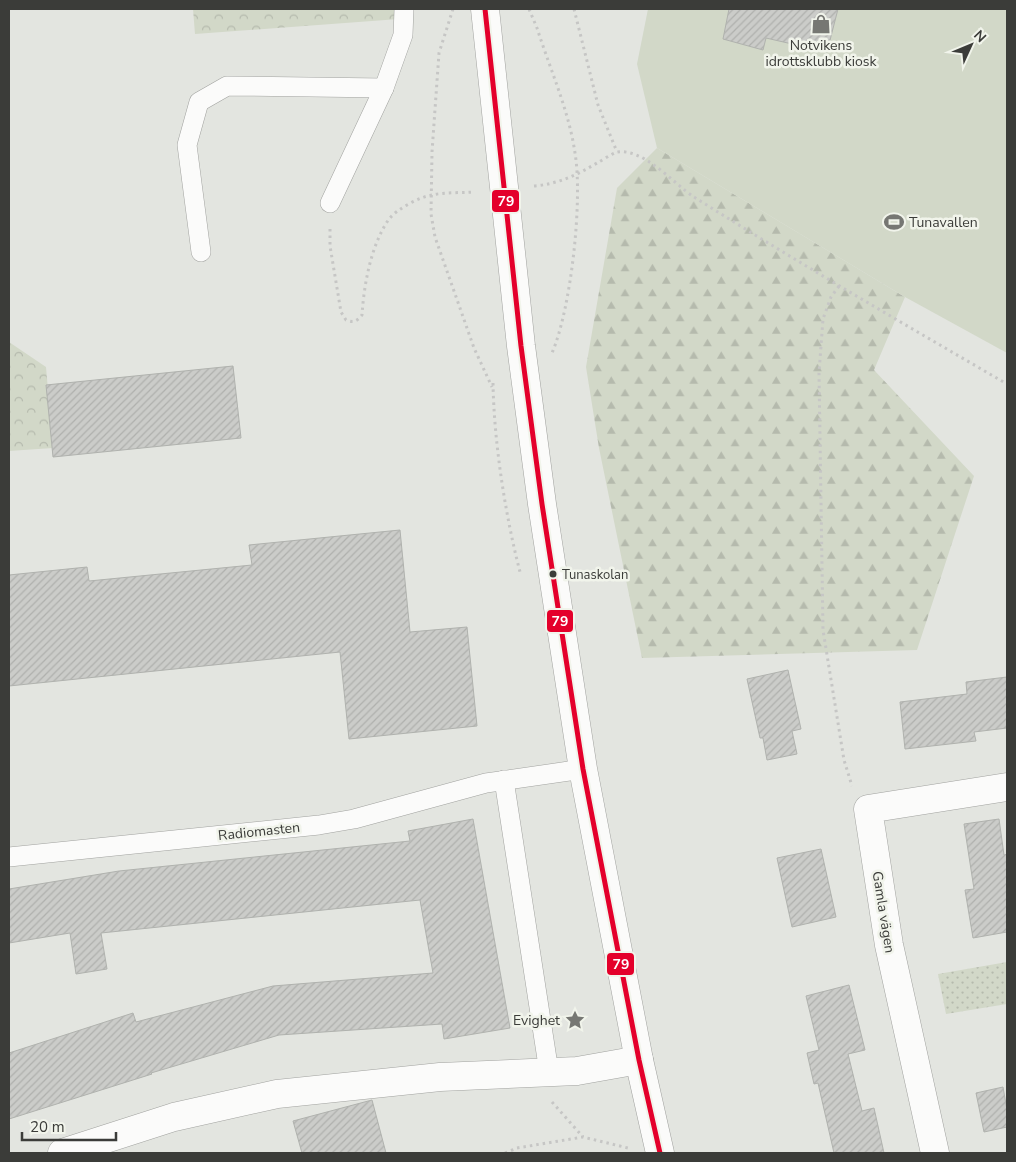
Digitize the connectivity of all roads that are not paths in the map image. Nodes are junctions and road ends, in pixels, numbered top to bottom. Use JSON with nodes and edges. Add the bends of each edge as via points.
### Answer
{"nodes":[{"id":1,"x":404,"y":9,"type":"edge"},
{"id":2,"x":485,"y":9,"type":"edge"},
{"id":3,"x":384,"y":88,"type":"junction"},
{"id":4,"x":330,"y":203,"type":"road end"},
{"id":5,"x":201,"y":252,"type":"dead end"},
{"id":6,"x":583,"y":769,"type":"junction"},
{"id":7,"x":504,"y":780,"type":"junction"},
{"id":8,"x":1007,"y":787,"type":"edge"},
{"id":9,"x":9,"y":857,"type":"edge"},
{"id":10,"x":639,"y":1060,"type":"junction"},
{"id":11,"x":549,"y":1072,"type":"junction"},
{"id":12,"x":62,"y":1153,"type":"edge"},
{"id":13,"x":660,"y":1153,"type":"edge"},
{"id":14,"x":935,"y":1153,"type":"edge"}],
"edges":[{"from":1,"to":3,"type":"lane","via":[[403,35]]},
{"from":2,"to":6,"type":"street","via":[[522,356]]},
{"from":3,"to":4,"type":"lane"},
{"from":3,"to":5,"type":"lane","via":[[227,86],[199,102],[187,145]]},
{"from":6,"to":7,"type":"lane","name":"Radiomasten"},
{"from":6,"to":10,"type":"street"},
{"from":7,"to":9,"type":"lane","name":"Radiomasten","via":[[354,820]]},
{"from":7,"to":11,"type":"lane"},
{"from":8,"to":14,"type":"street","name":"Gamla vägen","via":[[868,809],[889,945]]},
{"from":10,"to":11,"type":"street","via":[[577,1071]]},
{"from":10,"to":13,"type":"street"},
{"from":11,"to":12,"type":"street","via":[[440,1077],[277,1094],[174,1117]]}]}
